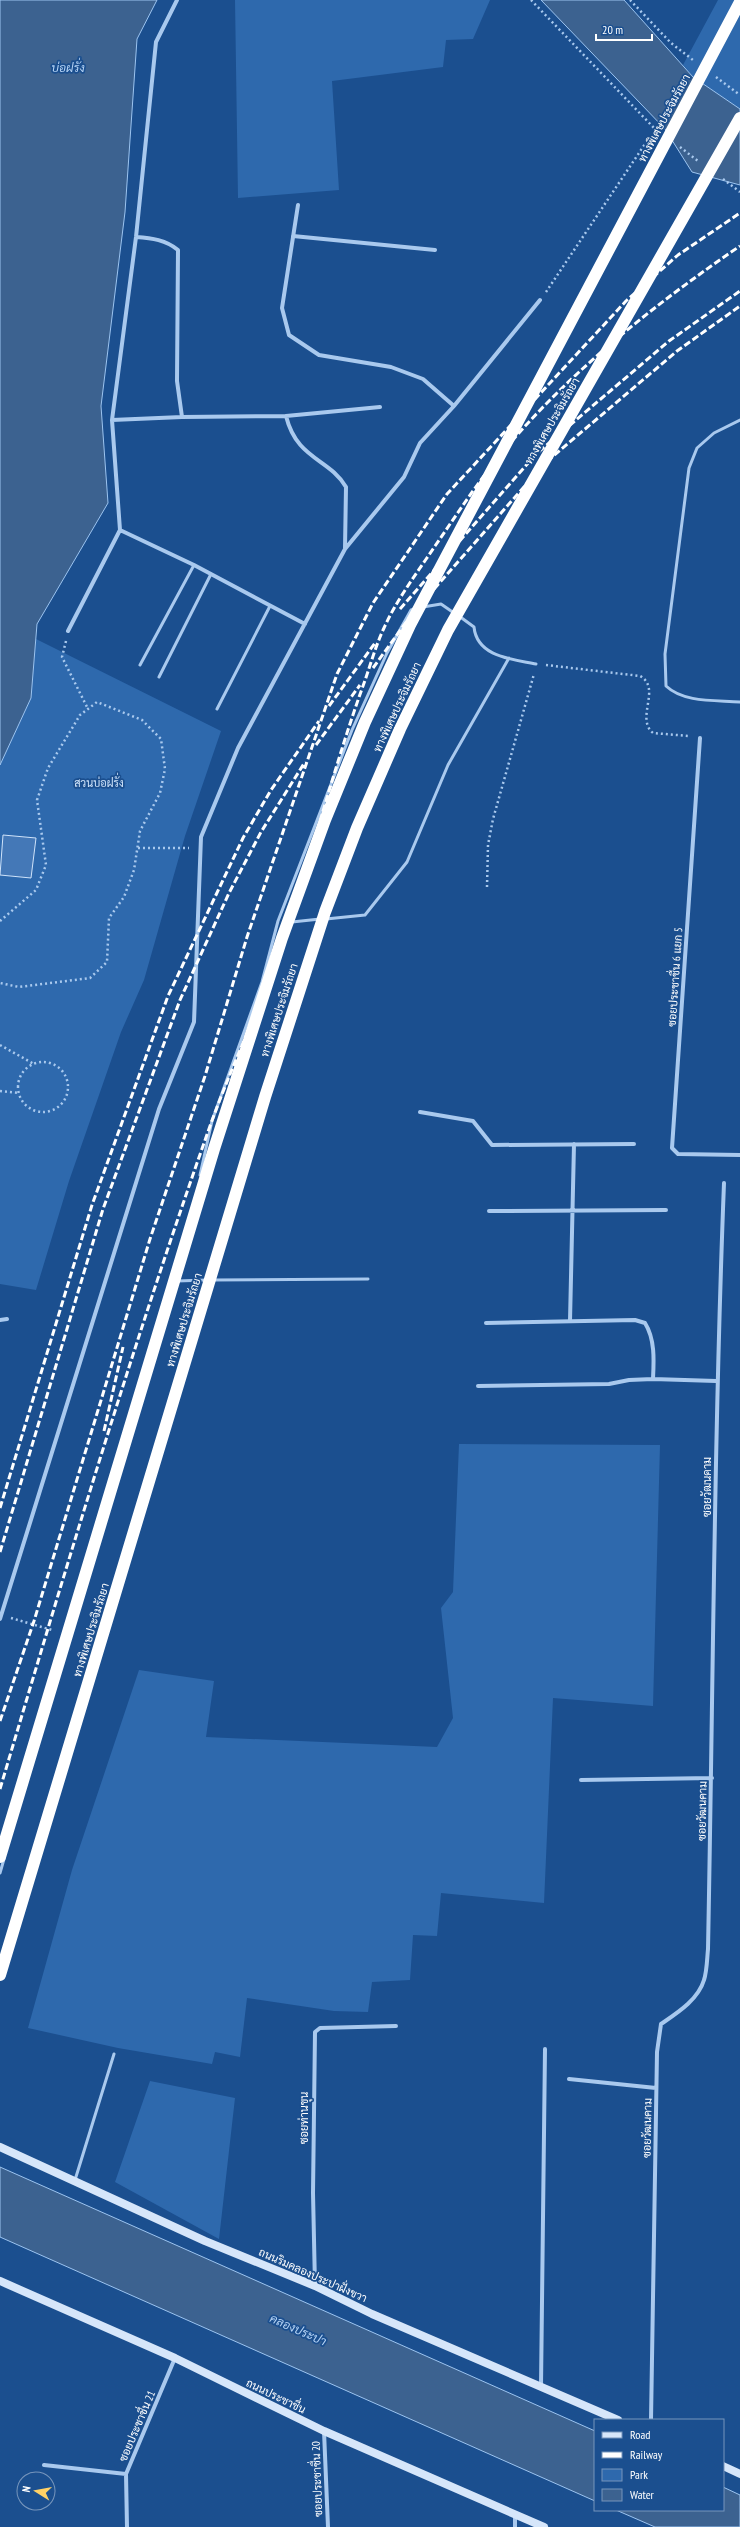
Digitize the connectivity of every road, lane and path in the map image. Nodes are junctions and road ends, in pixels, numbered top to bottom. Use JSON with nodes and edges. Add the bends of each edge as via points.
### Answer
{"nodes":[{"id":1,"x":177,"y":0,"type":"edge"},
{"id":2,"x":531,"y":0,"type":"edge"},
{"id":3,"x":630,"y":0,"type":"edge"},
{"id":4,"x":740,"y":2,"type":"edge"},
{"id":5,"x":696,"y":62,"type":"dead end"},
{"id":6,"x":715,"y":76,"type":"dead end"},
{"id":7,"x":740,"y":95,"type":"edge"},
{"id":8,"x":740,"y":118,"type":"edge"},
{"id":9,"x":298,"y":205,"type":"dead end"},
{"id":10,"x":293,"y":236,"type":"junction"},
{"id":11,"x":136,"y":237,"type":"junction"},
{"id":12,"x":435,"y":250,"type":"dead end"},
{"id":13,"x":540,"y":300,"type":"joint"},
{"id":14,"x":380,"y":406,"type":"dead end"},
{"id":15,"x":454,"y":406,"type":"junction"},
{"id":16,"x":286,"y":416,"type":"junction"},
{"id":17,"x":182,"y":417,"type":"junction"},
{"id":18,"x":112,"y":420,"type":"junction"},
{"id":19,"x":740,"y":420,"type":"edge"},
{"id":20,"x":120,"y":530,"type":"junction"},
{"id":21,"x":345,"y":549,"type":"junction"},
{"id":22,"x":194,"y":565,"type":"junction"},
{"id":23,"x":211,"y":574,"type":"junction"},
{"id":24,"x":270,"y":606,"type":"junction"},
{"id":25,"x":304,"y":624,"type":"junction"},
{"id":26,"x":68,"y":631,"type":"joint"},
{"id":27,"x":509,"y":658,"type":"junction"},
{"id":28,"x":536,"y":664,"type":"junction"},
{"id":29,"x":140,"y":665,"type":"dead end"},
{"id":30,"x":159,"y":677,"type":"dead end"},
{"id":31,"x":740,"y":702,"type":"edge"},
{"id":32,"x":88,"y":709,"type":"junction"},
{"id":33,"x":217,"y":709,"type":"dead end"},
{"id":34,"x":700,"y":738,"type":"joint"},
{"id":35,"x":138,"y":848,"type":"junction"},
{"id":36,"x":200,"y":848,"type":"junction"},
{"id":37,"x":487,"y":887,"type":"dead end"},
{"id":38,"x":0,"y":921,"type":"edge"},
{"id":39,"x":278,"y":921,"type":"junction"},
{"id":40,"x":0,"y":982,"type":"edge"},
{"id":41,"x":0,"y":1044,"type":"edge"},
{"id":42,"x":34,"y":1064,"type":"junction"},
{"id":43,"x":0,"y":1091,"type":"edge"},
{"id":44,"x":19,"y":1093,"type":"junction"},
{"id":45,"x":420,"y":1112,"type":"dead end"},
{"id":46,"x":574,"y":1144,"type":"junction"},
{"id":47,"x":634,"y":1144,"type":"dead end"},
{"id":48,"x":740,"y":1155,"type":"edge"},
{"id":49,"x":724,"y":1183,"type":"dead end"},
{"id":50,"x":666,"y":1210,"type":"dead end"},
{"id":51,"x":489,"y":1211,"type":"dead end"},
{"id":52,"x":572,"y":1211,"type":"junction"},
{"id":53,"x":368,"y":1279,"type":"dead end"},
{"id":54,"x":171,"y":1281,"type":"junction"},
{"id":55,"x":7,"y":1319,"type":"dead end"},
{"id":56,"x":0,"y":1320,"type":"edge"},
{"id":57,"x":570,"y":1321,"type":"junction"},
{"id":58,"x":486,"y":1323,"type":"dead end"},
{"id":59,"x":653,"y":1379,"type":"junction"},
{"id":60,"x":716,"y":1381,"type":"junction"},
{"id":61,"x":478,"y":1386,"type":"dead end"},
{"id":62,"x":0,"y":1617,"type":"edge"},
{"id":63,"x":70,"y":1635,"type":"junction"},
{"id":64,"x":712,"y":1778,"type":"junction"},
{"id":65,"x":581,"y":1780,"type":"dead end"},
{"id":66,"x":0,"y":1857,"type":"edge"},
{"id":67,"x":0,"y":1873,"type":"edge"},
{"id":68,"x":0,"y":1975,"type":"edge"},
{"id":69,"x":396,"y":2026,"type":"dead end"},
{"id":70,"x":545,"y":2049,"type":"dead end"},
{"id":71,"x":114,"y":2054,"type":"dead end"},
{"id":72,"x":568,"y":2079,"type":"dead end"},
{"id":73,"x":656,"y":2088,"type":"junction"},
{"id":74,"x":0,"y":2147,"type":"edge"},
{"id":75,"x":75,"y":2180,"type":"junction"},
{"id":76,"x":0,"y":2281,"type":"edge"},
{"id":77,"x":315,"y":2286,"type":"junction"},
{"id":78,"x":175,"y":2358,"type":"junction"},
{"id":79,"x":541,"y":2386,"type":"junction"},
{"id":80,"x":616,"y":2419,"type":"edge"},
{"id":81,"x":651,"y":2419,"type":"edge"},
{"id":82,"x":324,"y":2431,"type":"junction"},
{"id":83,"x":44,"y":2465,"type":"dead end"},
{"id":84,"x":724,"y":2466,"type":"edge"},
{"id":85,"x":126,"y":2474,"type":"junction"},
{"id":86,"x":740,"y":2474,"type":"edge"},
{"id":87,"x":515,"y":2514,"type":"junction"},
{"id":88,"x":127,"y":2527,"type":"edge"},
{"id":89,"x":328,"y":2527,"type":"edge"},
{"id":90,"x":515,"y":2527,"type":"edge"},
{"id":91,"x":544,"y":2527,"type":"edge"}],
"edges":[{"from":1,"to":11,"type":"street","via":[[156,42]]},
{"from":2,"to":13,"type":"path","via":[[655,128]]},
{"from":3,"to":5,"type":"path","via":[[671,43]]},
{"from":4,"to":66,"type":"highway","name":"ทางพิเศษประจิมรัถยา","via":[[410,625],[365,722],[325,820],[282,938],[214,1149]]},
{"from":6,"to":7,"type":"path"},
{"from":8,"to":68,"type":"highway","name":"ทางพิเศษประจิมรัถยา","via":[[448,630],[400,729],[354,835],[325,912],[265,1097]]},
{"from":9,"to":10,"type":"street"},
{"from":10,"to":12,"type":"street"},
{"from":10,"to":15,"type":"street","via":[[282,308],[289,335],[319,355],[391,367],[423,379]]},
{"from":11,"to":17,"type":"street","via":[[171,243],[178,250],[177,381]]},
{"from":11,"to":18,"type":"street"},
{"from":13,"to":15,"type":"street"},
{"from":14,"to":16,"type":"street"},
{"from":15,"to":21,"type":"street","via":[[420,443],[404,477]]},
{"from":16,"to":17,"type":"street"},
{"from":16,"to":21,"type":"street","via":[[290,429],[307,454],[341,479],[346,487]]},
{"from":17,"to":18,"type":"street"},
{"from":18,"to":20,"type":"street"},
{"from":19,"to":31,"type":"lane","via":[[714,433],[697,448],[689,468],[666,654],[666,686],[675,694]]},
{"from":20,"to":22,"type":"street"},
{"from":20,"to":26,"type":"street"},
{"from":21,"to":25,"type":"street"},
{"from":22,"to":23,"type":"street"},
{"from":22,"to":29,"type":"lane"},
{"from":23,"to":24,"type":"street"},
{"from":23,"to":30,"type":"lane"},
{"from":24,"to":25,"type":"street"},
{"from":24,"to":33,"type":"lane"},
{"from":25,"to":36,"type":"street","via":[[238,748],[201,837]]},
{"from":26,"to":32,"type":"path","via":[[62,658]]},
{"from":27,"to":28,"type":"lane"},
{"from":27,"to":39,"type":"lane","via":[[448,764],[407,862],[365,915]]},
{"from":27,"to":39,"type":"lane","via":[[482,647],[475,638],[474,627],[441,604],[411,610],[387,653],[352,730]]},
{"from":28,"to":34,"type":"path","via":[[640,676],[647,680],[650,686],[646,723],[648,729],[653,733]]},
{"from":28,"to":37,"type":"path","via":[[493,819],[488,845]]},
{"from":32,"to":35,"type":"path","via":[[97,702],[142,720],[161,739],[166,769],[160,793],[140,831]]},
{"from":32,"to":38,"type":"path","via":[[80,715],[48,768],[37,800],[46,865],[44,871],[36,890]]},
{"from":34,"to":48,"type":"street","name":"ซอยประชาชื่น 6 แยก 5","via":[[672,1148],[678,1154]]},
{"from":35,"to":36,"type":"path"},
{"from":35,"to":40,"type":"path","via":[[134,870],[124,897],[109,918],[107,962],[90,978],[18,987]]},
{"from":36,"to":62,"type":"street","via":[[194,1022],[159,1109]]},
{"from":39,"to":54,"type":"lane","via":[[262,982],[212,1122]]},
{"from":41,"to":42,"type":"path"},
{"from":42,"to":44,"type":"path","via":[[23,1072],[18,1086]]},
{"from":42,"to":44,"type":"path","via":[[47,1063],[58,1068],[67,1083],[64,1099],[52,1110],[35,1111],[28,1107]]},
{"from":43,"to":44,"type":"path"},
{"from":45,"to":46,"type":"street","via":[[473,1121],[492,1145]]},
{"from":46,"to":47,"type":"street"},
{"from":46,"to":52,"type":"street"},
{"from":49,"to":60,"type":"street","name":"ซอยวัฒนคาม"},
{"from":50,"to":52,"type":"street"},
{"from":51,"to":52,"type":"street"},
{"from":52,"to":57,"type":"street"},
{"from":53,"to":54,"type":"lane"},
{"from":54,"to":63,"type":"lane"},
{"from":55,"to":56,"type":"street"},
{"from":57,"to":58,"type":"street"},
{"from":57,"to":59,"type":"street","via":[[634,1320],[645,1323],[651,1332]]},
{"from":59,"to":60,"type":"street"},
{"from":59,"to":61,"type":"street","via":[[609,1384]]},
{"from":60,"to":64,"type":"street","name":"ซอยวัฒนคาม"},
{"from":62,"to":63,"type":"path"},
{"from":63,"to":67,"type":"lane"},
{"from":64,"to":65,"type":"street"},
{"from":64,"to":73,"type":"street","name":"ซอยวัฒนคาม","via":[[708,1949],[704,1981],[690,2001],[661,2024]]},
{"from":69,"to":77,"type":"street","name":"ซอยท่านขุน","via":[[320,2028],[315,2032]]},
{"from":70,"to":79,"type":"street"},
{"from":71,"to":75,"type":"lane"},
{"from":72,"to":73,"type":"street"},
{"from":73,"to":81,"type":"street","name":"ซอยวัฒนคาม"},
{"from":74,"to":75,"type":"street","name":"ถนนริมคลองประปาฝั่งขวา"},
{"from":75,"to":77,"type":"street","name":"ถนนริมคลองประปาฝั่งขวา","via":[[205,2241]]},
{"from":76,"to":78,"type":"street","name":"ถนนประชาชื่น"},
{"from":77,"to":79,"type":"street","name":"ถนนริมคลองประปาฝั่งขวา","via":[[372,2314]]},
{"from":78,"to":82,"type":"street","name":"ถนนประชาชื่น"},
{"from":78,"to":85,"type":"street","name":"ซอยประชาชื่น 21"},
{"from":79,"to":80,"type":"street","name":"ถนนริมคลองประปาฝั่งขวา"},
{"from":82,"to":87,"type":"street","name":"ถนนประชาชื่น"},
{"from":82,"to":89,"type":"street","name":"ซอยประชาชื่น 20"},
{"from":83,"to":85,"type":"street"},
{"from":84,"to":86,"type":"street"},
{"from":85,"to":88,"type":"street","name":"ซอยประชาชื่น 21"},
{"from":87,"to":90,"type":"street"},
{"from":87,"to":91,"type":"street","name":"ถนนประชาชื่น"}]}
